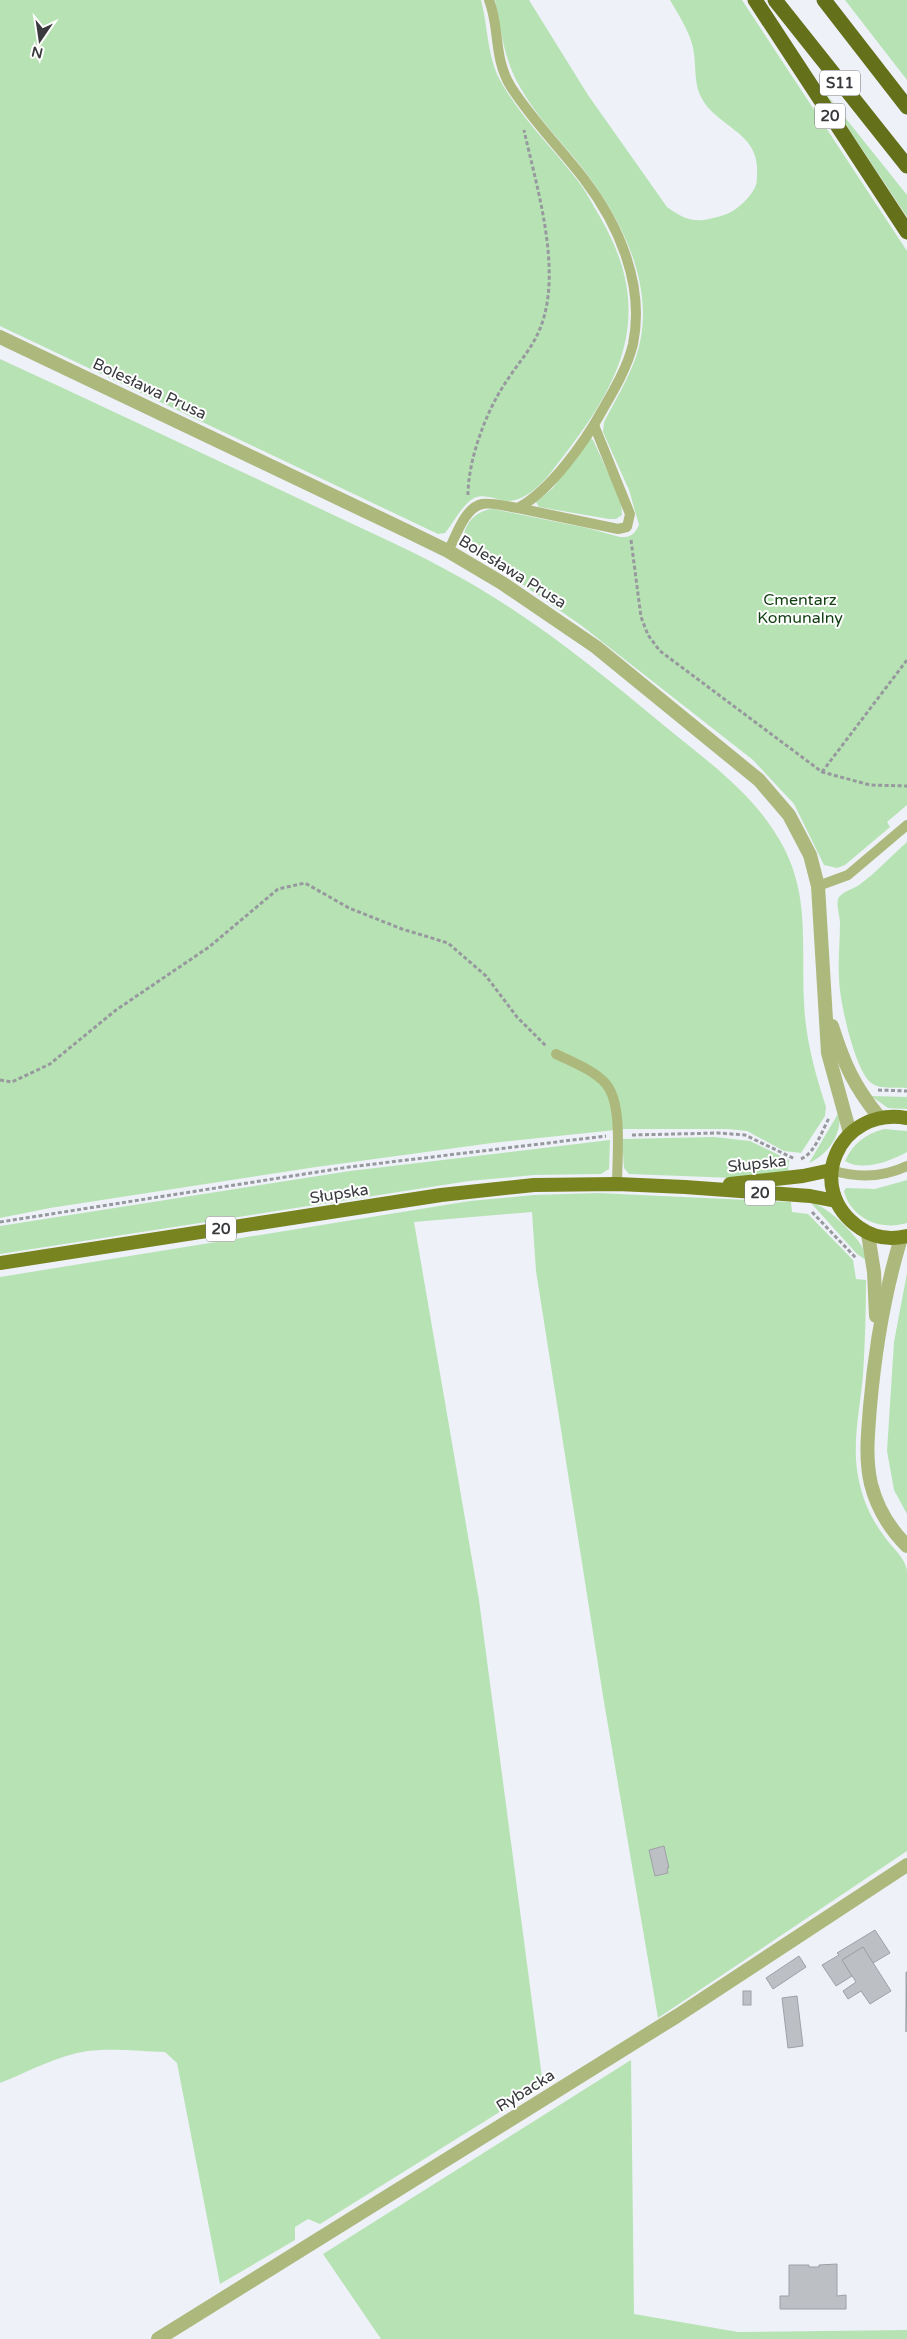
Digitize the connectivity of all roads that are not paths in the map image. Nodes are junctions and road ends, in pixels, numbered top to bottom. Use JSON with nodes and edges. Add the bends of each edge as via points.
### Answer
{"nodes":[{"id":1,"x":489,"y":0,"type":"edge"},
{"id":2,"x":755,"y":0,"type":"edge"},
{"id":3,"x":775,"y":0,"type":"edge"},
{"id":4,"x":824,"y":0,"type":"edge"},
{"id":5,"x":907,"y":107,"type":"edge"},
{"id":6,"x":907,"y":166,"type":"edge"},
{"id":7,"x":907,"y":232,"type":"edge"},
{"id":8,"x":0,"y":337,"type":"edge"},
{"id":9,"x":594,"y":425,"type":"junction"},
{"id":10,"x":518,"y":508,"type":"junction"},
{"id":11,"x":448,"y":551,"type":"junction"},
{"id":12,"x":907,"y":825,"type":"edge"},
{"id":13,"x":818,"y":886,"type":"junction"},
{"id":14,"x":824,"y":1004,"type":"junction"},
{"id":15,"x":556,"y":1054,"type":"road end"},
{"id":16,"x":879,"y":1117,"type":"junction"},
{"id":17,"x":907,"y":1118,"type":"edge"},
{"id":18,"x":850,"y":1133,"type":"junction"},
{"id":19,"x":907,"y":1166,"type":"edge"},
{"id":20,"x":832,"y":1170,"type":"junction"},
{"id":21,"x":617,"y":1184,"type":"junction"},
{"id":22,"x":685,"y":1187,"type":"junction"},
{"id":23,"x":836,"y":1201,"type":"junction"},
{"id":24,"x":868,"y":1234,"type":"junction"},
{"id":25,"x":904,"y":1237,"type":"edge"},
{"id":26,"x":0,"y":1263,"type":"edge"},
{"id":27,"x":877,"y":1336,"type":"junction"},
{"id":28,"x":907,"y":1546,"type":"edge"},
{"id":29,"x":907,"y":1865,"type":"edge"},
{"id":30,"x":158,"y":2339,"type":"edge"}],
"edges":[{"from":1,"to":9,"type":"lane","via":[[498,56],[510,86],[607,213],[622,244],[632,276],[636,306],[632,345],[615,389]]},
{"from":2,"to":7,"type":"highway","number":"20"},
{"from":3,"to":6,"type":"highway","number":"S11"},
{"from":4,"to":5,"type":"highway","number":"S11"},
{"from":8,"to":11,"type":"street","name":"Bolesława Prusa"},
{"from":9,"to":10,"type":"lane","via":[[543,491]]},
{"from":9,"to":10,"type":"lane","via":[[630,514],[627,527],[618,529]]},
{"from":10,"to":11,"type":"lane","via":[[484,504],[475,507],[466,516]]},
{"from":11,"to":13,"type":"street","name":"Bolesława Prusa","via":[[502,583],[596,647],[759,780],[800,835]]},
{"from":12,"to":13,"type":"lane","via":[[848,875]]},
{"from":13,"to":14,"type":"street","name":"Bolesława Prusa"},
{"from":14,"to":16,"type":"street","name":"Bolesława Prusa","via":[[847,1068],[860,1093]]},
{"from":14,"to":18,"type":"street","name":"Bolesława Prusa","via":[[830,1060]]},
{"from":15,"to":21,"type":"lane","via":[[604,1082],[611,1092],[617,1135]]},
{"from":16,"to":17,"type":"main road"},
{"from":16,"to":18,"type":"main road"},
{"from":18,"to":20,"type":"main road","via":[[841,1144]]},
{"from":19,"to":20,"type":"lane","via":[[865,1176]]},
{"from":20,"to":22,"type":"main road","name":"Słupska","number":"20","via":[[760,1182]]},
{"from":20,"to":23,"type":"main road"},
{"from":21,"to":22,"type":"main road","name":"Słupska","number":"20"},
{"from":21,"to":26,"type":"main road","name":"Słupska","number":"20","via":[[534,1185],[451,1194]]},
{"from":22,"to":23,"type":"main road","name":"Słupska","number":"20","via":[[799,1195]]},
{"from":23,"to":24,"type":"main road","via":[[849,1221]]},
{"from":24,"to":25,"type":"main road"},
{"from":24,"to":27,"type":"street","via":[[874,1272]]},
{"from":25,"to":27,"type":"street"},
{"from":27,"to":28,"type":"street","via":[[868,1466],[879,1507]]},
{"from":29,"to":30,"type":"street","name":"Rybacka","via":[[677,2016]]}]}
